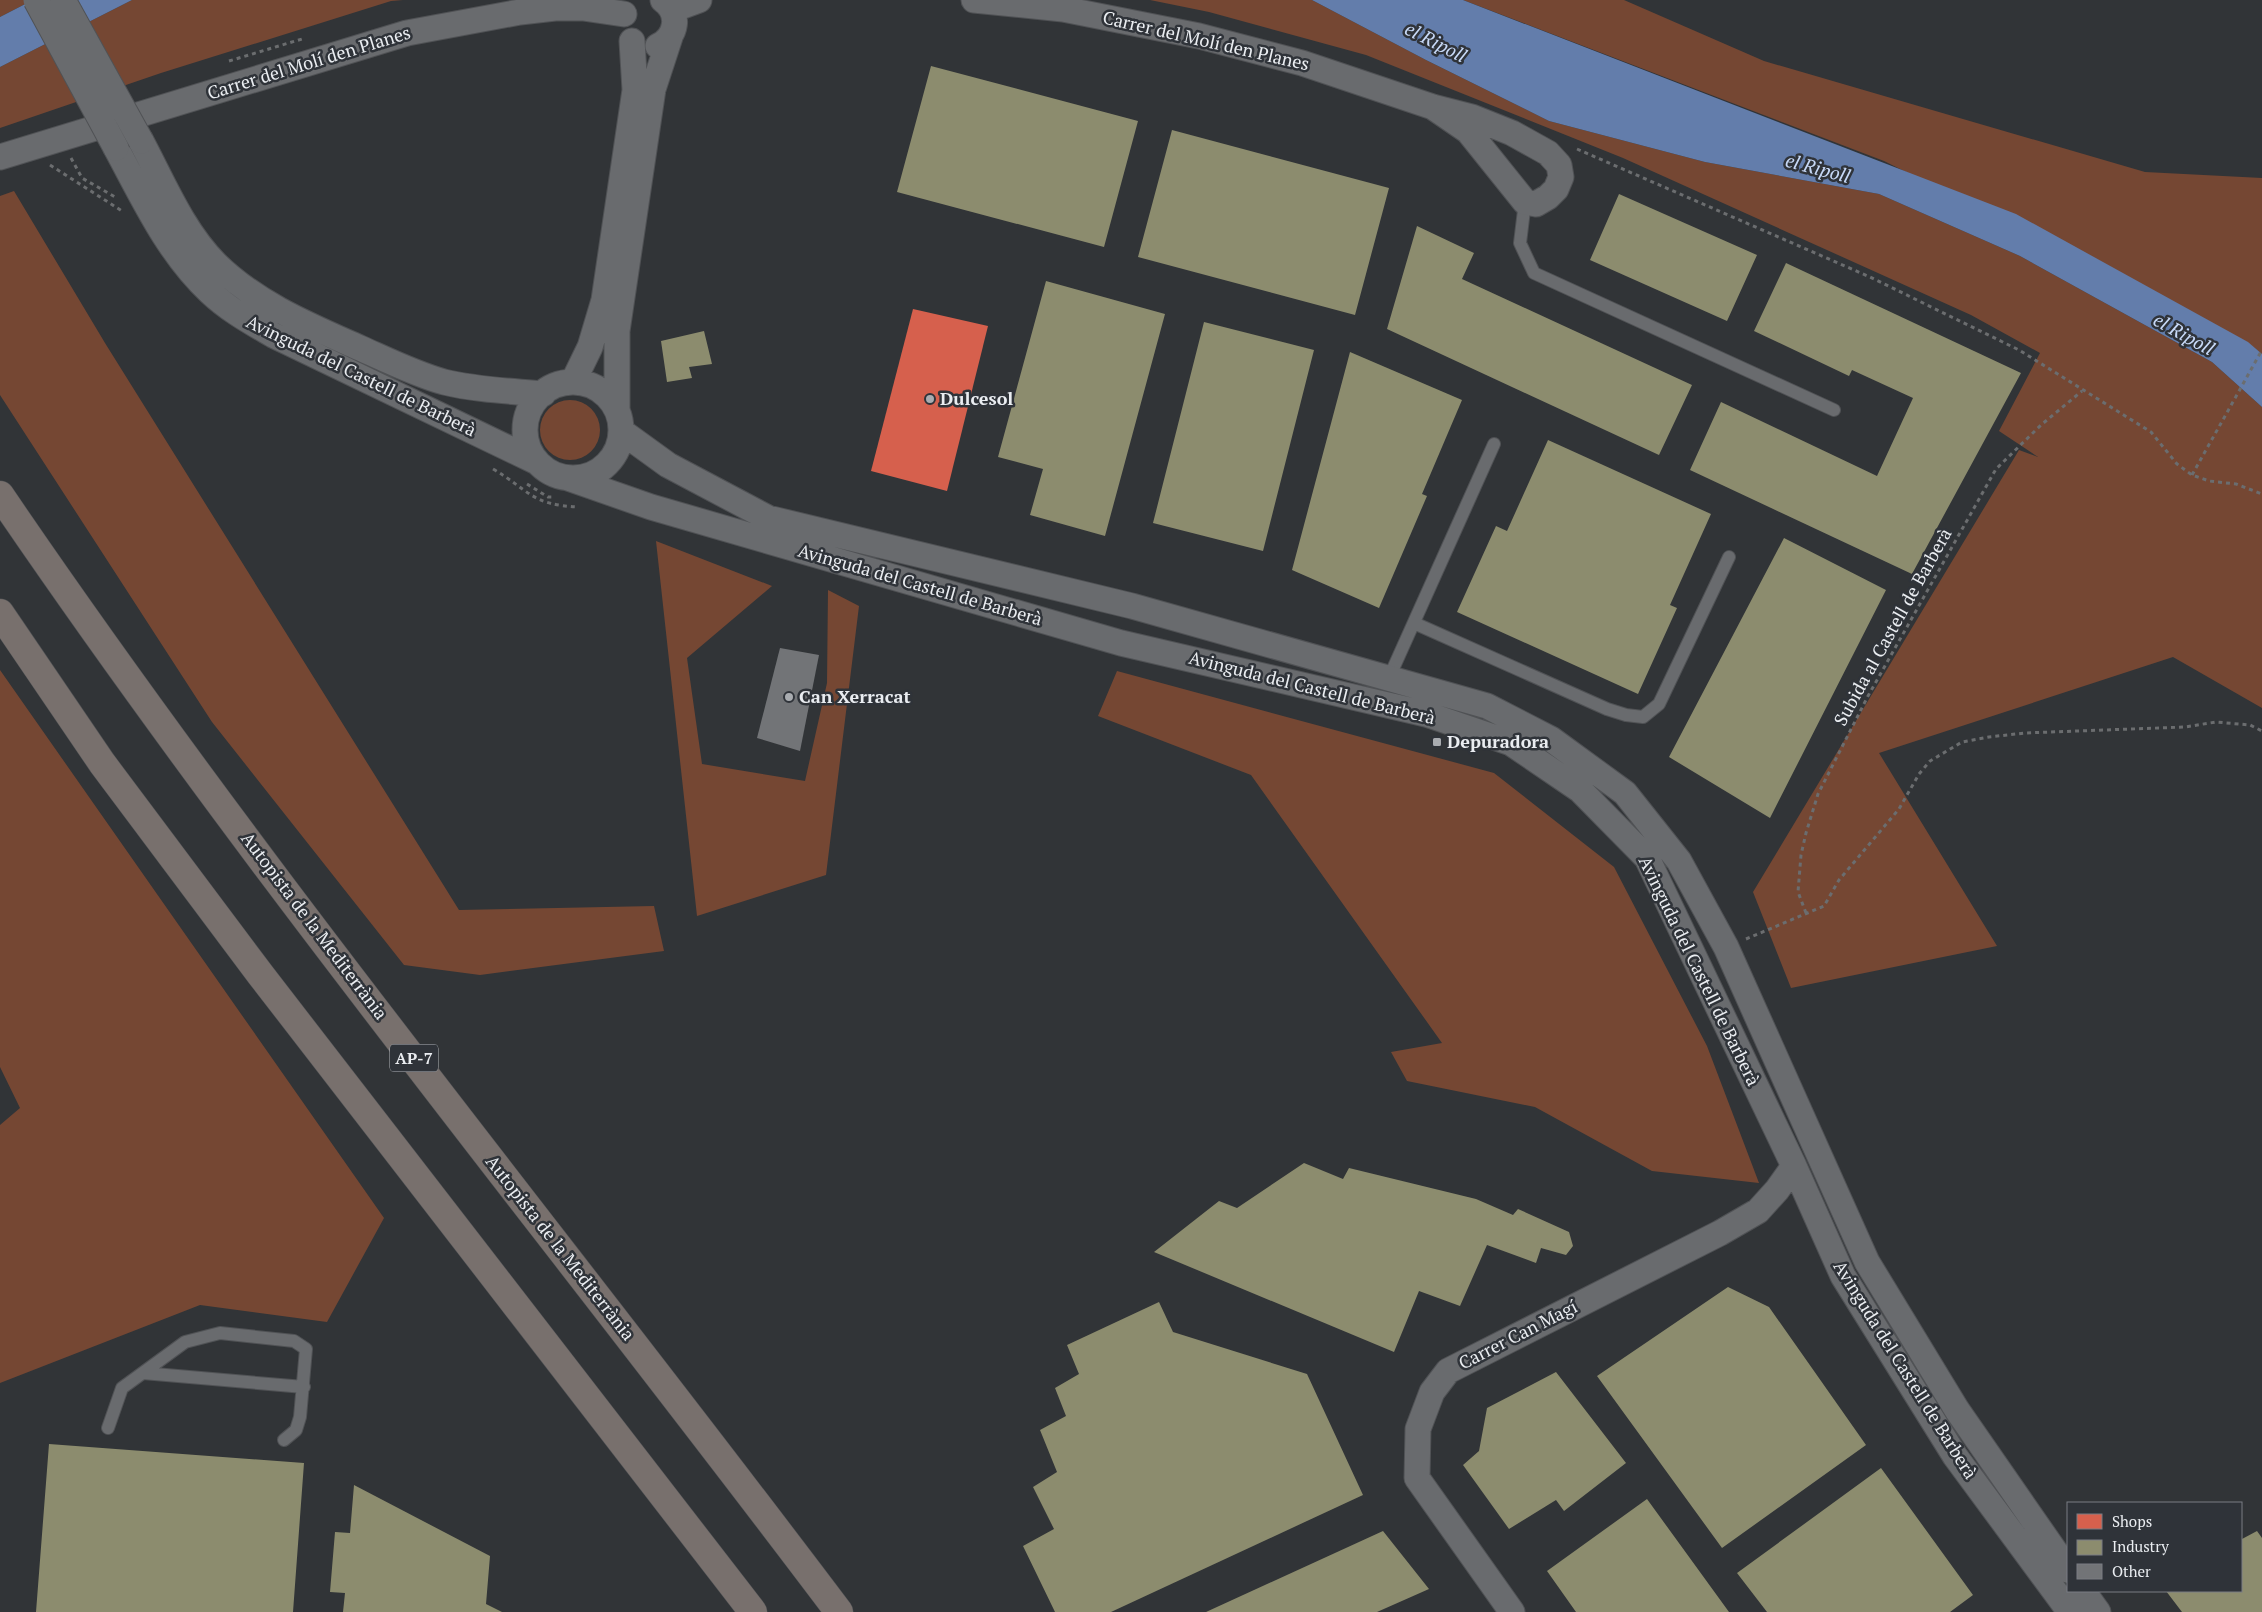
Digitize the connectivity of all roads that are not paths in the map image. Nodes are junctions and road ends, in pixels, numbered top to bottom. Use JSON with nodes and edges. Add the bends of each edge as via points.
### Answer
{"nodes":[{"id":1,"x":36,"y":0,"type":"edge"},
{"id":2,"x":63,"y":0,"type":"edge"},
{"id":3,"x":699,"y":0,"type":"edge"},
{"id":4,"x":974,"y":0,"type":"edge"},
{"id":5,"x":667,"y":5,"type":"edge"},
{"id":6,"x":629,"y":7,"type":"edge"},
{"id":7,"x":670,"y":37,"type":"junction"},
{"id":8,"x":632,"y":41,"type":"junction"},
{"id":9,"x":1433,"y":107,"type":"junction"},
{"id":10,"x":0,"y":157,"type":"edge"},
{"id":11,"x":1525,"y":202,"type":"junction"},
{"id":12,"x":573,"y":382,"type":"junction"},
{"id":13,"x":542,"y":394,"type":"junction"},
{"id":14,"x":1834,"y":410,"type":"dead end"},
{"id":15,"x":619,"y":420,"type":"junction"},
{"id":16,"x":1494,"y":444,"type":"dead end"},
{"id":17,"x":537,"y":462,"type":"junction"},
{"id":18,"x":568,"y":478,"type":"junction"},
{"id":19,"x":0,"y":495,"type":"edge"},
{"id":20,"x":1729,"y":558,"type":"dead end"},
{"id":21,"x":0,"y":613,"type":"edge"},
{"id":22,"x":1414,"y":623,"type":"junction"},
{"id":23,"x":1388,"y":680,"type":"junction"},
{"id":24,"x":1794,"y":1166,"type":"junction"},
{"id":25,"x":143,"y":1373,"type":"junction"},
{"id":26,"x":304,"y":1387,"type":"junction"},
{"id":27,"x":108,"y":1428,"type":"dead end"},
{"id":28,"x":284,"y":1440,"type":"dead end"},
{"id":29,"x":2067,"y":1569,"type":"edge"},
{"id":30,"x":2084,"y":1592,"type":"edge"},
{"id":31,"x":753,"y":1612,"type":"edge"},
{"id":32,"x":839,"y":1612,"type":"edge"},
{"id":33,"x":1512,"y":1612,"type":"edge"},
{"id":34,"x":2070,"y":1612,"type":"edge"},
{"id":35,"x":2098,"y":1612,"type":"edge"}],
"edges":[{"from":1,"to":17,"type":"street","name":"Avinguda del Castell de Barberà","bridge":true,"via":[[168,241],[209,291],[238,315],[273,335]]},
{"from":2,"to":13,"type":"street","name":"Avinguda del Castell de Barberà","bridge":true,"via":[[194,236],[215,263],[254,296],[303,323],[444,382]]},
{"from":3,"to":5,"type":"street"},
{"from":4,"to":9,"type":"street","name":"Carrer del Molí den Planes","via":[[1063,9],[1199,36],[1302,63]]},
{"from":5,"to":7,"type":"street","via":[[675,24]]},
{"from":6,"to":8,"type":"street","via":[[624,29]]},
{"from":6,"to":10,"type":"street","name":"Carrer del Molí den Planes","via":[[520,12],[408,33]]},
{"from":7,"to":8,"type":"street","via":[[656,47],[639,46]]},
{"from":7,"to":15,"type":"street","via":[[653,89],[617,331]]},
{"from":8,"to":12,"type":"street","via":[[635,90],[604,300],[590,347]]},
{"from":9,"to":11,"type":"street","name":"Carrer del Molí den Planes","via":[[1468,131]]},
{"from":9,"to":11,"type":"street","name":"Carrer del Molí den Planes","via":[[1472,117],[1512,133],[1554,159],[1561,177],[1556,189],[1536,204]]},
{"from":11,"to":14,"type":"lane","via":[[1520,243],[1534,273]]},
{"from":12,"to":13,"type":"street"},
{"from":12,"to":15,"type":"street","via":[[587,384],[609,398]]},
{"from":13,"to":17,"type":"street","via":[[533,405],[526,427],[529,449]]},
{"from":15,"to":18,"type":"street","via":[[619,447],[611,461],[584,478]]},
{"from":15,"to":23,"type":"street","name":"Avinguda del Castell de Barberà","via":[[668,465],[768,518],[1132,606]]},
{"from":16,"to":22,"type":"lane"},
{"from":17,"to":18,"type":"street","via":[[557,476]]},
{"from":18,"to":24,"type":"street","name":"Avinguda del Castell de Barberà","via":[[651,507],[1121,642],[1426,714],[1511,743],[1580,790],[1647,858]]},
{"from":19,"to":32,"type":"highway","name":"Autopista de la Mediterrània","number":"AP-7","via":[[301,911]]},
{"from":20,"to":22,"type":"lane","via":[[1659,704],[1643,717],[1626,716],[1607,709]]},
{"from":21,"to":31,"type":"highway","via":[[102,763],[260,974]]},
{"from":22,"to":23,"type":"lane"},
{"from":23,"to":29,"type":"street","name":"Avinguda del Castell de Barberà","via":[[1486,706],[1551,739],[1625,793],[1679,861],[1726,947],[1867,1262],[1957,1410]]},
{"from":24,"to":33,"type":"street","name":"Carrer Can Magí","via":[[1758,1211],[1448,1371],[1432,1392],[1418,1429],[1417,1478]]},
{"from":24,"to":34,"type":"street","name":"Avinguda del Castell de Barberà","via":[[1843,1276],[1956,1456]]},
{"from":25,"to":26,"type":"lane"},
{"from":25,"to":26,"type":"lane","via":[[185,1342],[220,1333],[294,1341],[306,1349]]},
{"from":25,"to":27,"type":"lane","via":[[122,1388]]},
{"from":26,"to":28,"type":"lane","via":[[296,1430]]},
{"from":30,"to":35,"type":"street"}]}
